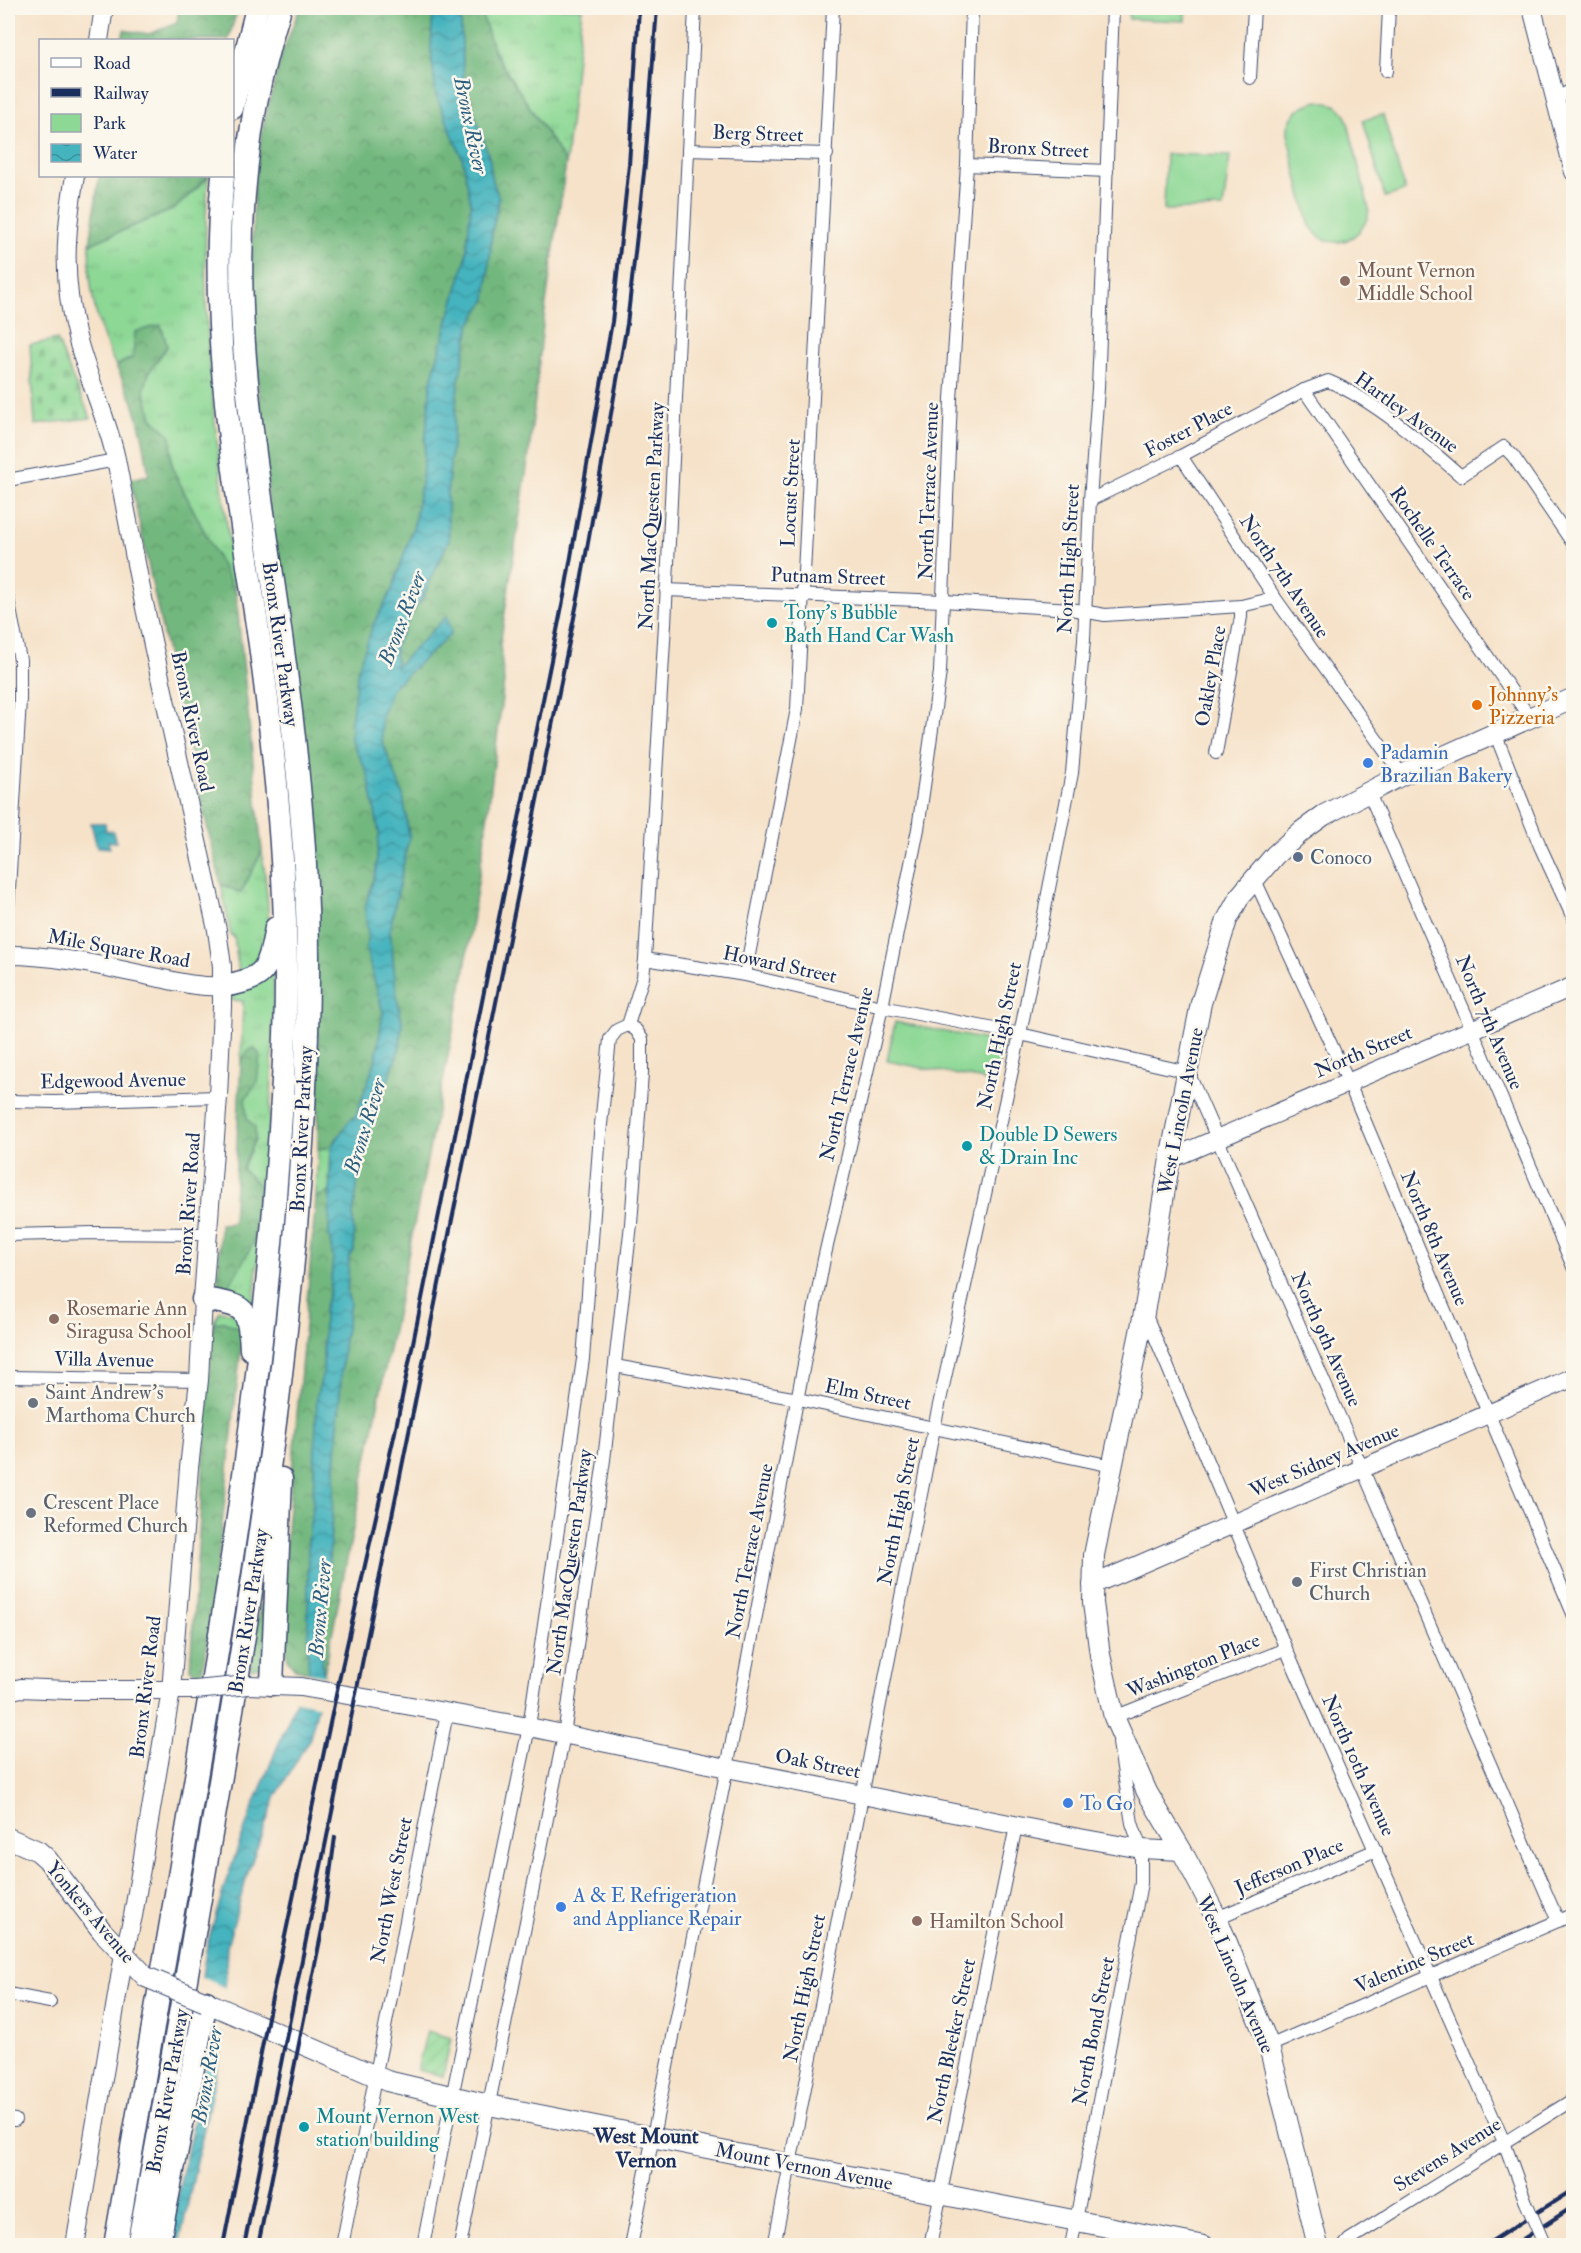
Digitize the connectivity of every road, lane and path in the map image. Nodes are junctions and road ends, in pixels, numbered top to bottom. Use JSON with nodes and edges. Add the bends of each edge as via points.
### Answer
{"nodes":[{"id":1,"x":104,"y":8,"type":"edge"},
{"id":2,"x":257,"y":8,"type":"edge"},
{"id":3,"x":280,"y":8,"type":"edge"},
{"id":4,"x":290,"y":8,"type":"edge"},
{"id":5,"x":695,"y":8,"type":"edge"},
{"id":6,"x":833,"y":8,"type":"edge"},
{"id":7,"x":972,"y":8,"type":"edge"},
{"id":8,"x":1113,"y":8,"type":"edge"},
{"id":9,"x":1254,"y":8,"type":"edge"},
{"id":10,"x":1389,"y":8,"type":"edge"},
{"id":11,"x":1532,"y":8,"type":"edge"},
{"id":12,"x":99,"y":39,"type":"edge"},
{"id":13,"x":266,"y":57,"type":"junction"},
{"id":14,"x":1386,"y":71,"type":"dead end"},
{"id":15,"x":1251,"y":78,"type":"dead end"},
{"id":16,"x":1574,"y":88,"type":"edge"},
{"id":17,"x":1554,"y":99,"type":"junction"},
{"id":18,"x":234,"y":100,"type":"edge"},
{"id":19,"x":688,"y":150,"type":"junction"},
{"id":20,"x":827,"y":154,"type":"junction"},
{"id":21,"x":967,"y":165,"type":"junction"},
{"id":22,"x":1107,"y":171,"type":"junction"},
{"id":23,"x":1574,"y":172,"type":"edge"},
{"id":24,"x":75,"y":177,"type":"edge"},
{"id":25,"x":223,"y":177,"type":"edge"},
{"id":26,"x":1304,"y":390,"type":"junction"},
{"id":27,"x":1181,"y":456,"type":"junction"},
{"id":28,"x":116,"y":460,"type":"junction"},
{"id":29,"x":8,"y":480,"type":"edge"},
{"id":30,"x":1090,"y":500,"type":"junction"},
{"id":31,"x":1574,"y":545,"type":"edge"},
{"id":32,"x":666,"y":590,"type":"junction"},
{"id":33,"x":804,"y":594,"type":"junction"},
{"id":34,"x":1275,"y":598,"type":"junction"},
{"id":35,"x":8,"y":599,"type":"edge"},
{"id":36,"x":944,"y":601,"type":"junction"},
{"id":37,"x":1241,"y":606,"type":"junction"},
{"id":38,"x":1085,"y":612,"type":"junction"},
{"id":39,"x":1574,"y":698,"type":"edge"},
{"id":40,"x":1530,"y":717,"type":"junction"},
{"id":41,"x":1495,"y":733,"type":"junction"},
{"id":42,"x":1216,"y":753,"type":"dead end"},
{"id":43,"x":1402,"y":775,"type":"junction"},
{"id":44,"x":1368,"y":791,"type":"junction"},
{"id":45,"x":1254,"y":878,"type":"junction"},
{"id":46,"x":284,"y":885,"type":"junction"},
{"id":47,"x":8,"y":908,"type":"edge"},
{"id":48,"x":1574,"y":920,"type":"edge"},
{"id":49,"x":8,"y":955,"type":"edge"},
{"id":50,"x":645,"y":959,"type":"junction"},
{"id":51,"x":745,"y":975,"type":"junction"},
{"id":52,"x":222,"y":986,"type":"junction"},
{"id":53,"x":1574,"y":986,"type":"edge"},
{"id":54,"x":882,"y":1007,"type":"junction"},
{"id":55,"x":628,"y":1025,"type":"junction"},
{"id":56,"x":1472,"y":1029,"type":"junction"},
{"id":57,"x":1020,"y":1034,"type":"junction"},
{"id":58,"x":1188,"y":1072,"type":"junction"},
{"id":59,"x":1348,"y":1082,"type":"junction"},
{"id":60,"x":218,"y":1097,"type":"junction"},
{"id":61,"x":8,"y":1101,"type":"edge"},
{"id":62,"x":1216,"y":1138,"type":"junction"},
{"id":63,"x":1170,"y":1159,"type":"junction"},
{"id":64,"x":208,"y":1234,"type":"junction"},
{"id":65,"x":8,"y":1235,"type":"edge"},
{"id":66,"x":1574,"y":1269,"type":"edge"},
{"id":67,"x":203,"y":1299,"type":"junction"},
{"id":68,"x":1144,"y":1313,"type":"junction"},
{"id":69,"x":615,"y":1366,"type":"junction"},
{"id":70,"x":8,"y":1377,"type":"edge"},
{"id":71,"x":1574,"y":1377,"type":"edge"},
{"id":72,"x":199,"y":1380,"type":"junction"},
{"id":73,"x":798,"y":1400,"type":"junction"},
{"id":74,"x":278,"y":1407,"type":"junction"},
{"id":75,"x":253,"y":1414,"type":"junction"},
{"id":76,"x":1488,"y":1414,"type":"junction"},
{"id":77,"x":934,"y":1428,"type":"junction"},
{"id":78,"x":1112,"y":1466,"type":"junction"},
{"id":79,"x":1362,"y":1468,"type":"junction"},
{"id":80,"x":1234,"y":1522,"type":"junction"},
{"id":81,"x":1092,"y":1586,"type":"junction"},
{"id":82,"x":1574,"y":1616,"type":"edge"},
{"id":83,"x":1286,"y":1649,"type":"junction"},
{"id":84,"x":272,"y":1684,"type":"junction"},
{"id":85,"x":8,"y":1691,"type":"edge"},
{"id":86,"x":171,"y":1691,"type":"junction"},
{"id":87,"x":447,"y":1713,"type":"junction"},
{"id":88,"x":1114,"y":1717,"type":"junction"},
{"id":89,"x":529,"y":1727,"type":"junction"},
{"id":90,"x":564,"y":1735,"type":"junction"},
{"id":91,"x":727,"y":1768,"type":"junction"},
{"id":92,"x":861,"y":1794,"type":"junction"},
{"id":93,"x":1016,"y":1826,"type":"junction"},
{"id":94,"x":8,"y":1838,"type":"edge"},
{"id":95,"x":1141,"y":1849,"type":"junction"},
{"id":96,"x":1376,"y":1850,"type":"junction"},
{"id":97,"x":1182,"y":1851,"type":"junction"},
{"id":98,"x":1574,"y":1914,"type":"edge"},
{"id":99,"x":1217,"y":1918,"type":"junction"},
{"id":100,"x":1558,"y":1921,"type":"junction"},
{"id":101,"x":124,"y":1954,"type":"junction"},
{"id":102,"x":1431,"y":1976,"type":"junction"},
{"id":103,"x":8,"y":1994,"type":"edge"},
{"id":104,"x":50,"y":2002,"type":"dead end"},
{"id":105,"x":206,"y":2002,"type":"junction"},
{"id":106,"x":1269,"y":2046,"type":"junction"},
{"id":107,"x":374,"y":2075,"type":"junction"},
{"id":108,"x":452,"y":2097,"type":"junction"},
{"id":109,"x":1574,"y":2099,"type":"edge"},
{"id":110,"x":489,"y":2105,"type":"junction"},
{"id":111,"x":653,"y":2136,"type":"junction"},
{"id":112,"x":1504,"y":2142,"type":"junction"},
{"id":113,"x":791,"y":2164,"type":"junction"},
{"id":114,"x":940,"y":2193,"type":"junction"},
{"id":115,"x":1077,"y":2220,"type":"junction"},
{"id":116,"x":75,"y":2246,"type":"edge"},
{"id":117,"x":115,"y":2246,"type":"edge"},
{"id":118,"x":138,"y":2246,"type":"edge"},
{"id":119,"x":158,"y":2246,"type":"edge"},
{"id":120,"x":342,"y":2246,"type":"edge"},
{"id":121,"x":423,"y":2246,"type":"edge"},
{"id":122,"x":460,"y":2246,"type":"edge"},
{"id":123,"x":631,"y":2246,"type":"edge"},
{"id":124,"x":774,"y":2246,"type":"edge"},
{"id":125,"x":930,"y":2246,"type":"edge"},
{"id":126,"x":1071,"y":2246,"type":"edge"},
{"id":127,"x":1204,"y":2246,"type":"edge"},
{"id":128,"x":1318,"y":2246,"type":"edge"},
{"id":129,"x":1344,"y":2246,"type":"edge"},
{"id":130,"x":1545,"y":2246,"type":"edge"}],
"edges":[{"from":1,"to":12,"type":"street"},
{"from":2,"to":18,"type":"highway"},
{"from":3,"to":13,"type":"highway","name":"Bronx River Parkway"},
{"from":4,"to":13,"type":"highway"},
{"from":5,"to":19,"type":"street","name":"North MacQuesten Parkway"},
{"from":6,"to":20,"type":"street","name":"Locust Street"},
{"from":7,"to":21,"type":"street","name":"North Terrace Avenue"},
{"from":8,"to":22,"type":"street","name":"North High Street"},
{"from":9,"to":15,"type":"street"},
{"from":10,"to":14,"type":"street"},
{"from":11,"to":17,"type":"street"},
{"from":13,"to":74,"type":"highway","name":"Bronx River Parkway","via":[[244,185],[241,316],[252,446],[295,747],[308,969],[302,1144]]},
{"from":16,"to":17,"type":"street"},
{"from":17,"to":23,"type":"street"},
{"from":19,"to":20,"type":"street","name":"Berg Street"},
{"from":19,"to":32,"type":"street","name":"North MacQuesten Parkway"},
{"from":20,"to":33,"type":"street","name":"Locust Street"},
{"from":21,"to":22,"type":"street","name":"Bronx Street"},
{"from":21,"to":36,"type":"street","name":"North Terrace Avenue","via":[[951,399]]},
{"from":22,"to":30,"type":"street","name":"North High Street"},
{"from":24,"to":28,"type":"street","name":"Bronx River Road","via":[[65,266],[69,300],[77,339]]},
{"from":25,"to":46,"type":"highway","name":"Bronx River Parkway","via":[[218,285],[225,397],[266,694]]},
{"from":26,"to":27,"type":"street","name":"Foster Place"},
{"from":26,"to":31,"type":"street","name":"Hartley Avenue","via":[[1328,381],[1342,387],[1425,445],[1461,476],[1504,447]]},
{"from":26,"to":40,"type":"street","name":"Rochelle Terrace"},
{"from":27,"to":30,"type":"street","name":"Foster Place"},
{"from":27,"to":34,"type":"street","name":"North 7th Avenue"},
{"from":28,"to":29,"type":"street"},
{"from":28,"to":52,"type":"street","name":"Bronx River Road","via":[[217,930]]},
{"from":30,"to":38,"type":"street","name":"North High Street"},
{"from":32,"to":33,"type":"street","name":"Putnam Street"},
{"from":32,"to":50,"type":"street","name":"North MacQuesten Parkway"},
{"from":33,"to":36,"type":"street","name":"Putnam Street"},
{"from":33,"to":51,"type":"street","name":"Locust Street","via":[[797,709]]},
{"from":34,"to":37,"type":"street","name":"Putnam Street"},
{"from":34,"to":43,"type":"street","name":"North 7th Avenue"},
{"from":35,"to":47,"type":"street","via":[[20,660],[20,700]]},
{"from":36,"to":38,"type":"street","name":"Putnam Street"},
{"from":36,"to":54,"type":"street","name":"North Terrace Avenue","via":[[940,672],[918,829]]},
{"from":37,"to":38,"type":"street","name":"Putnam Street","via":[[1105,615]]},
{"from":37,"to":42,"type":"street","name":"Oakley Place"},
{"from":38,"to":57,"type":"street","name":"North High Street","via":[[1072,773]]},
{"from":39,"to":40,"type":"main road","name":"West Lincoln Avenue"},
{"from":40,"to":41,"type":"main road","name":"West Lincoln Avenue"},
{"from":41,"to":43,"type":"main road","name":"West Lincoln Avenue"},
{"from":41,"to":48,"type":"street"},
{"from":43,"to":44,"type":"main road","name":"West Lincoln Avenue"},
{"from":44,"to":45,"type":"main road","name":"West Lincoln Avenue","via":[[1324,814]]},
{"from":44,"to":56,"type":"street","name":"North 7th Avenue"},
{"from":45,"to":58,"type":"main road","name":"West Lincoln Avenue","via":[[1227,920],[1201,1003]]},
{"from":45,"to":59,"type":"street","name":"North 8th Avenue"},
{"from":46,"to":52,"type":"highway","via":[[272,952],[264,971],[251,980]]},
{"from":46,"to":75,"type":"highway","name":"Bronx River Parkway","via":[[286,984],[280,1120]]},
{"from":49,"to":52,"type":"street","name":"Mile Square Road"},
{"from":50,"to":51,"type":"street","name":"Howard Street"},
{"from":50,"to":55,"type":"street","name":"North MacQuesten Parkway"},
{"from":51,"to":54,"type":"street","name":"Howard Street"},
{"from":52,"to":60,"type":"street","name":"Bronx River Road"},
{"from":53,"to":56,"type":"street","name":"North Street"},
{"from":54,"to":57,"type":"street","name":"Howard Street"},
{"from":54,"to":73,"type":"street","name":"North Terrace Avenue","via":[[824,1260]]},
{"from":55,"to":69,"type":"street","name":"North MacQuesten Parkway","via":[[642,1039],[642,1072]]},
{"from":55,"to":89,"type":"street","name":"North MacQuesten Parkway","via":[[610,1039],[583,1359]]},
{"from":56,"to":59,"type":"street","name":"North Street"},
{"from":56,"to":66,"type":"street","name":"North 7th Avenue"},
{"from":57,"to":58,"type":"street","name":"Howard Street"},
{"from":57,"to":77,"type":"street","name":"North High Street"},
{"from":58,"to":62,"type":"street","name":"North 9th Avenue"},
{"from":58,"to":63,"type":"main road","name":"West Lincoln Avenue"},
{"from":59,"to":62,"type":"street","name":"North Street"},
{"from":59,"to":76,"type":"street","name":"North 8th Avenue"},
{"from":60,"to":61,"type":"street","name":"Edgewood Avenue"},
{"from":60,"to":64,"type":"street","name":"Bronx River Road"},
{"from":62,"to":63,"type":"street","name":"North Street"},
{"from":62,"to":79,"type":"street","name":"North 9th Avenue"},
{"from":63,"to":68,"type":"main road","name":"West Lincoln Avenue"},
{"from":64,"to":65,"type":"street"},
{"from":64,"to":67,"type":"street","name":"Bronx River Road"},
{"from":67,"to":72,"type":"street","name":"Bronx River Road"},
{"from":67,"to":75,"type":"highway","via":[[236,1306],[248,1318]]},
{"from":68,"to":78,"type":"main road","name":"West Lincoln Avenue"},
{"from":68,"to":80,"type":"street","name":"North 10th Avenue"},
{"from":69,"to":73,"type":"street","name":"Elm Street"},
{"from":69,"to":90,"type":"street","name":"North MacQuesten Parkway"},
{"from":70,"to":72,"type":"street","name":"Villa Avenue"},
{"from":71,"to":76,"type":"street","name":"West Sidney Avenue"},
{"from":72,"to":86,"type":"street","name":"Bronx River Road"},
{"from":73,"to":77,"type":"street","name":"Elm Street"},
{"from":73,"to":91,"type":"street","name":"North Terrace Avenue"},
{"from":74,"to":84,"type":"highway","via":[[281,1494]]},
{"from":74,"to":118,"type":"highway","name":"Bronx River Parkway","via":[[240,1666]]},
{"from":75,"to":117,"type":"highway","name":"Bronx River Parkway","via":[[216,1664]]},
{"from":76,"to":79,"type":"street","name":"West Sidney Avenue"},
{"from":76,"to":82,"type":"street","name":"North 8th Avenue"},
{"from":77,"to":78,"type":"street","name":"Elm Street"},
{"from":77,"to":92,"type":"street","name":"North High Street"},
{"from":78,"to":81,"type":"main road","name":"West Lincoln Avenue","via":[[1094,1555]]},
{"from":79,"to":80,"type":"street","name":"West Sidney Avenue"},
{"from":79,"to":100,"type":"street","name":"North 9th Avenue"},
{"from":80,"to":81,"type":"street","name":"West Sidney Avenue"},
{"from":80,"to":83,"type":"street","name":"North 10th Avenue"},
{"from":81,"to":88,"type":"main road","name":"West Lincoln Avenue","via":[[1100,1655]]},
{"from":83,"to":88,"type":"street","name":"Washington Place"},
{"from":83,"to":96,"type":"street","name":"North 10th Avenue"},
{"from":84,"to":86,"type":"street","name":"Oak Street","bridge":true},
{"from":84,"to":87,"type":"street","name":"Oak Street"},
{"from":85,"to":86,"type":"street","name":"Oak Street"},
{"from":86,"to":101,"type":"street","name":"Bronx River Road"},
{"from":87,"to":89,"type":"street","name":"Oak Street"},
{"from":87,"to":107,"type":"street","name":"North West Street"},
{"from":88,"to":95,"type":"street","name":"West Lincoln Avenue","via":[[1132,1823]]},
{"from":88,"to":97,"type":"main road","name":"West Lincoln Avenue","via":[[1147,1792]]},
{"from":89,"to":90,"type":"street","name":"Oak Street"},
{"from":89,"to":108,"type":"street","name":"North MacQuesten Parkway"},
{"from":90,"to":91,"type":"street","name":"Oak Street"},
{"from":90,"to":110,"type":"street","name":"North MacQuesten Parkway"},
{"from":91,"to":92,"type":"street","name":"Oak Street"},
{"from":91,"to":111,"type":"street","name":"North Terrace Avenue"},
{"from":92,"to":93,"type":"street","name":"Oak Street"},
{"from":92,"to":113,"type":"street","name":"North High Street"},
{"from":93,"to":95,"type":"street","name":"Oak Street"},
{"from":93,"to":114,"type":"street","name":"North Bleeker Street"},
{"from":94,"to":101,"type":"main road","name":"Yonkers Avenue","via":[[47,1859]]},
{"from":95,"to":97,"type":"street","name":"Oak Street"},
{"from":95,"to":115,"type":"street","name":"North Bond Street","via":[[1141,1883]]},
{"from":96,"to":99,"type":"street","name":"Jefferson Place"},
{"from":96,"to":102,"type":"street","name":"North 10th Avenue"},
{"from":97,"to":99,"type":"main road","name":"West Lincoln Avenue"},
{"from":98,"to":100,"type":"street","name":"Valentine Street"},
{"from":99,"to":106,"type":"main road","name":"West Lincoln Avenue"},
{"from":100,"to":102,"type":"street","name":"Valentine Street"},
{"from":101,"to":105,"type":"main road","name":"Yonkers Avenue","bridge":true,"via":[[146,1977]]},
{"from":101,"to":116,"type":"street","name":"Bronx River Road"},
{"from":102,"to":106,"type":"street","name":"Valentine Street"},
{"from":102,"to":112,"type":"street","name":"North 10th Avenue"},
{"from":103,"to":104,"type":"street"},
{"from":105,"to":107,"type":"main road","name":"Mount Vernon Avenue"},
{"from":105,"to":119,"type":"highway"},
{"from":106,"to":128,"type":"main road","name":"West Lincoln Avenue"},
{"from":107,"to":108,"type":"main road","name":"Mount Vernon Avenue"},
{"from":107,"to":120,"type":"street","name":"North West Street"},
{"from":108,"to":110,"type":"main road","name":"Mount Vernon Avenue"},
{"from":108,"to":121,"type":"street","name":"North MacQuesten Parkway"},
{"from":109,"to":112,"type":"street","name":"Stevens Avenue"},
{"from":110,"to":111,"type":"main road","name":"Mount Vernon Avenue"},
{"from":110,"to":122,"type":"street","name":"North MacQuesten Parkway"},
{"from":111,"to":113,"type":"main road","name":"Mount Vernon Avenue"},
{"from":111,"to":123,"type":"street","name":"North Terrace Avenue"},
{"from":112,"to":129,"type":"street","name":"Stevens Avenue"},
{"from":112,"to":130,"type":"street","name":"North 10th Avenue","bridge":true},
{"from":113,"to":114,"type":"main road","name":"Mount Vernon Avenue"},
{"from":113,"to":124,"type":"street","name":"North High Street"},
{"from":114,"to":115,"type":"main road","name":"Mount Vernon Avenue"},
{"from":114,"to":125,"type":"street","name":"North Bleeker Street"},
{"from":115,"to":126,"type":"street","name":"North Bond Street"},
{"from":115,"to":127,"type":"main road","name":"Mount Vernon Avenue"}]}
